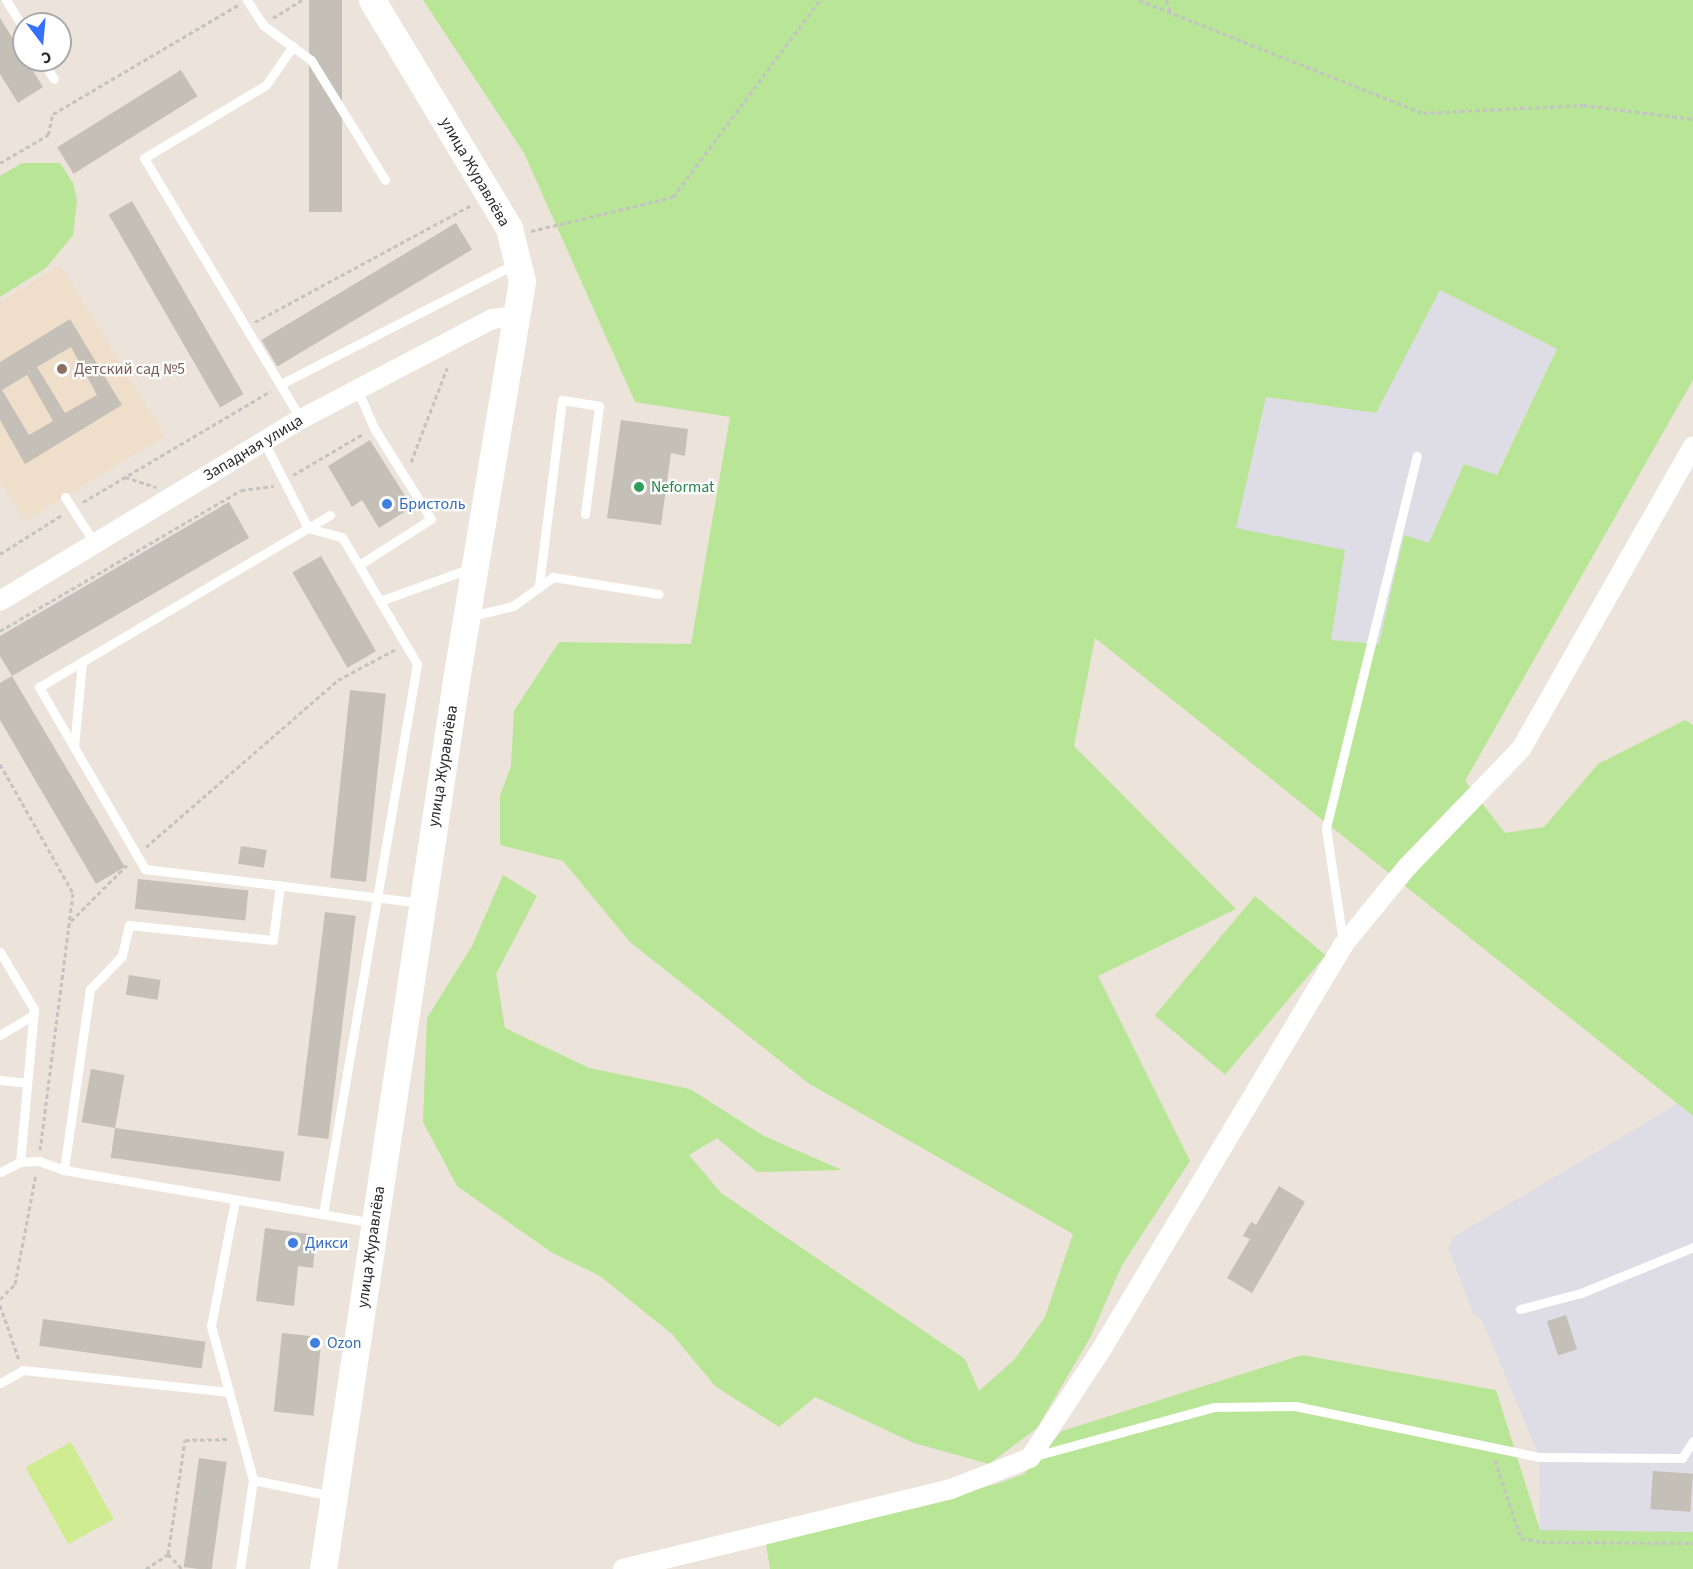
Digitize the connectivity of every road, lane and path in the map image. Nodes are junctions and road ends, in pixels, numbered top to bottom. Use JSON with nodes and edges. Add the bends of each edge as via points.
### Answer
{"nodes":[{"id":1,"x":247,"y":0,"type":"edge"},
{"id":2,"x":302,"y":0,"type":"edge"},
{"id":3,"x":372,"y":0,"type":"edge"},
{"id":4,"x":820,"y":0,"type":"edge"},
{"id":5,"x":1139,"y":0,"type":"edge"},
{"id":6,"x":1166,"y":0,"type":"edge"},
{"id":7,"x":1172,"y":13,"type":"junction"},
{"id":8,"x":263,"y":24,"type":"junction"},
{"id":9,"x":293,"y":46,"type":"junction"},
{"id":10,"x":50,"y":72,"type":"edge"},
{"id":11,"x":54,"y":79,"type":"dead end"},
{"id":12,"x":1693,"y":119,"type":"edge"},
{"id":13,"x":0,"y":163,"type":"edge"},
{"id":14,"x":385,"y":180,"type":"dead end"},
{"id":15,"x":477,"y":201,"type":"dead end"},
{"id":16,"x":512,"y":235,"type":"junction"},
{"id":17,"x":519,"y":261,"type":"junction"},
{"id":18,"x":515,"y":316,"type":"junction"},
{"id":19,"x":246,"y":328,"type":"junction"},
{"id":20,"x":447,"y":368,"type":"dead end"},
{"id":21,"x":281,"y":384,"type":"junction"},
{"id":22,"x":357,"y":389,"type":"junction"},
{"id":23,"x":301,"y":419,"type":"junction"},
{"id":24,"x":374,"y":428,"type":"junction"},
{"id":25,"x":264,"y":442,"type":"junction"},
{"id":26,"x":1693,"y":446,"type":"edge"},
{"id":27,"x":1417,"y":456,"type":"dead end"},
{"id":28,"x":124,"y":477,"type":"junction"},
{"id":29,"x":405,"y":477,"type":"junction"},
{"id":30,"x":281,"y":482,"type":"junction"},
{"id":31,"x":177,"y":494,"type":"junction"},
{"id":32,"x":65,"y":497,"type":"dead end"},
{"id":33,"x":72,"y":508,"type":"junction"},
{"id":34,"x":585,"y":514,"type":"dead end"},
{"id":35,"x":330,"y":515,"type":"dead end"},
{"id":36,"x":308,"y":528,"type":"junction"},
{"id":37,"x":95,"y":544,"type":"junction"},
{"id":38,"x":0,"y":554,"type":"edge"},
{"id":39,"x":359,"y":565,"type":"junction"},
{"id":40,"x":474,"y":567,"type":"junction"},
{"id":41,"x":539,"y":585,"type":"junction"},
{"id":42,"x":659,"y":594,"type":"dead end"},
{"id":43,"x":1,"y":596,"type":"edge"},
{"id":44,"x":380,"y":601,"type":"junction"},
{"id":45,"x":466,"y":617,"type":"junction"},
{"id":46,"x":0,"y":630,"type":"edge"},
{"id":47,"x":405,"y":644,"type":"junction"},
{"id":48,"x":82,"y":662,"type":"junction"},
{"id":49,"x":74,"y":747,"type":"junction"},
{"id":50,"x":0,"y":764,"type":"edge"},
{"id":51,"x":137,"y":855,"type":"junction"},
{"id":52,"x":280,"y":885,"type":"junction"},
{"id":53,"x":377,"y":897,"type":"junction"},
{"id":54,"x":422,"y":903,"type":"junction"},
{"id":55,"x":70,"y":923,"type":"junction"},
{"id":56,"x":1343,"y":945,"type":"junction"},
{"id":57,"x":0,"y":952,"type":"edge"},
{"id":58,"x":33,"y":1016,"type":"junction"},
{"id":59,"x":0,"y":1035,"type":"edge"},
{"id":60,"x":0,"y":1080,"type":"edge"},
{"id":61,"x":27,"y":1083,"type":"junction"},
{"id":62,"x":20,"y":1161,"type":"junction"},
{"id":63,"x":39,"y":1161,"type":"junction"},
{"id":64,"x":64,"y":1170,"type":"junction"},
{"id":65,"x":0,"y":1172,"type":"edge"},
{"id":66,"x":235,"y":1200,"type":"junction"},
{"id":67,"x":323,"y":1214,"type":"junction"},
{"id":68,"x":375,"y":1223,"type":"junction"},
{"id":69,"x":1693,"y":1246,"type":"edge"},
{"id":70,"x":0,"y":1299,"type":"edge"},
{"id":71,"x":0,"y":1305,"type":"edge"},
{"id":72,"x":1520,"y":1309,"type":"dead end"},
{"id":73,"x":22,"y":1370,"type":"junction"},
{"id":74,"x":0,"y":1383,"type":"edge"},
{"id":75,"x":228,"y":1392,"type":"junction"},
{"id":76,"x":241,"y":1439,"type":"junction"},
{"id":77,"x":1693,"y":1441,"type":"edge"},
{"id":78,"x":1496,"y":1448,"type":"junction"},
{"id":79,"x":1030,"y":1458,"type":"junction"},
{"id":80,"x":253,"y":1480,"type":"junction"},
{"id":81,"x":335,"y":1496,"type":"junction"},
{"id":82,"x":1693,"y":1543,"type":"edge"},
{"id":83,"x":168,"y":1554,"type":"junction"},
{"id":84,"x":655,"y":1565,"type":"edge"},
{"id":85,"x":146,"y":1569,"type":"edge"},
{"id":86,"x":182,"y":1569,"type":"edge"},
{"id":87,"x":240,"y":1569,"type":"edge"},
{"id":88,"x":323,"y":1569,"type":"edge"},
{"id":89,"x":623,"y":1569,"type":"edge"}],
"edges":[{"from":1,"to":8,"type":"lane"},
{"from":1,"to":13,"type":"path","via":[[53,114],[48,135]]},
{"from":2,"to":8,"type":"path"},
{"from":3,"to":16,"type":"street","name":"улица Журавлёва"},
{"from":4,"to":16,"type":"path","via":[[673,197]]},
{"from":5,"to":7,"type":"path"},
{"from":6,"to":7,"type":"path"},
{"from":7,"to":12,"type":"path","via":[[1423,113],[1583,105]]},
{"from":8,"to":9,"type":"lane"},
{"from":9,"to":14,"type":"lane","via":[[310,60]]},
{"from":9,"to":19,"type":"lane","via":[[267,85],[144,158]]},
{"from":10,"to":11,"type":"lane"},
{"from":15,"to":19,"type":"path"},
{"from":16,"to":17,"type":"street","name":"улица Журавлёва"},
{"from":17,"to":18,"type":"street","name":"улица Журавлёва","via":[[522,281]]},
{"from":17,"to":21,"type":"lane"},
{"from":18,"to":22,"type":"street","name":"Западная улица","via":[[492,319]]},
{"from":18,"to":40,"type":"street","name":"улица Журавлёва"},
{"from":19,"to":21,"type":"lane"},
{"from":20,"to":29,"type":"path"},
{"from":21,"to":23,"type":"lane"},
{"from":21,"to":28,"type":"path"},
{"from":22,"to":23,"type":"street","name":"Западная улица"},
{"from":22,"to":24,"type":"lane"},
{"from":23,"to":25,"type":"street","name":"Западная улица"},
{"from":24,"to":29,"type":"lane"},
{"from":24,"to":30,"type":"path"},
{"from":25,"to":30,"type":"lane"},
{"from":25,"to":31,"type":"street","name":"Западная улица"},
{"from":26,"to":56,"type":"street","via":[[1521,749],[1408,866]]},
{"from":27,"to":56,"type":"lane","via":[[1326,828]]},
{"from":28,"to":31,"type":"path"},
{"from":28,"to":33,"type":"path"},
{"from":29,"to":39,"type":"lane","via":[[431,519]]},
{"from":30,"to":36,"type":"lane"},
{"from":30,"to":46,"type":"path","via":[[267,490],[242,490]]},
{"from":31,"to":37,"type":"street","name":"Западная улица"},
{"from":32,"to":33,"type":"lane"},
{"from":33,"to":37,"type":"lane"},
{"from":33,"to":38,"type":"path"},
{"from":34,"to":41,"type":"lane","via":[[599,406],[562,400]]},
{"from":35,"to":36,"type":"lane"},
{"from":36,"to":39,"type":"lane","via":[[342,537]]},
{"from":36,"to":48,"type":"lane"},
{"from":37,"to":43,"type":"street","name":"Западная улица"},
{"from":39,"to":44,"type":"lane"},
{"from":40,"to":44,"type":"lane"},
{"from":40,"to":45,"type":"street","name":"улица Журавлёва"},
{"from":41,"to":42,"type":"lane","via":[[553,577]]},
{"from":41,"to":45,"type":"lane","via":[[530,597],[513,606]]},
{"from":44,"to":47,"type":"lane"},
{"from":45,"to":54,"type":"street","name":"улица Журавлёва"},
{"from":47,"to":51,"type":"path","via":[[338,680]]},
{"from":47,"to":53,"type":"lane","via":[[417,664]]},
{"from":48,"to":49,"type":"lane"},
{"from":48,"to":49,"type":"lane","via":[[39,687]]},
{"from":49,"to":51,"type":"lane"},
{"from":50,"to":55,"type":"path","via":[[73,893]]},
{"from":51,"to":52,"type":"lane","via":[[145,869]]},
{"from":51,"to":55,"type":"path"},
{"from":52,"to":53,"type":"lane"},
{"from":52,"to":64,"type":"lane","via":[[273,940],[129,925],[122,956],[90,989]]},
{"from":53,"to":54,"type":"lane"},
{"from":53,"to":67,"type":"lane"},
{"from":54,"to":68,"type":"street","name":"улица Журавлёва"},
{"from":55,"to":63,"type":"path"},
{"from":56,"to":79,"type":"street","via":[[1095,1359]]},
{"from":57,"to":58,"type":"lane","via":[[32,1006]]},
{"from":58,"to":59,"type":"lane"},
{"from":58,"to":61,"type":"lane"},
{"from":60,"to":61,"type":"lane"},
{"from":61,"to":62,"type":"lane"},
{"from":62,"to":63,"type":"lane"},
{"from":62,"to":65,"type":"lane"},
{"from":63,"to":64,"type":"lane"},
{"from":63,"to":70,"type":"path","via":[[15,1284]]},
{"from":64,"to":66,"type":"lane"},
{"from":66,"to":67,"type":"lane"},
{"from":66,"to":75,"type":"lane","via":[[211,1326]]},
{"from":67,"to":68,"type":"lane"},
{"from":68,"to":81,"type":"street","name":"улица Журавлёва"},
{"from":69,"to":72,"type":"lane","via":[[1581,1293]]},
{"from":71,"to":73,"type":"path"},
{"from":73,"to":74,"type":"lane"},
{"from":73,"to":75,"type":"lane"},
{"from":75,"to":76,"type":"lane"},
{"from":76,"to":80,"type":"lane"},
{"from":76,"to":83,"type":"path","via":[[185,1440]]},
{"from":77,"to":78,"type":"lane","via":[[1682,1458],[1539,1456]]},
{"from":78,"to":79,"type":"lane","via":[[1295,1406],[1214,1407]]},
{"from":78,"to":82,"type":"path","via":[[1494,1466],[1521,1538],[1542,1542]]},
{"from":79,"to":84,"type":"street","via":[[951,1489]]},
{"from":80,"to":81,"type":"lane"},
{"from":80,"to":87,"type":"lane"},
{"from":81,"to":88,"type":"street","name":"улица Журавлёва"},
{"from":83,"to":85,"type":"path"},
{"from":83,"to":86,"type":"path"},
{"from":84,"to":89,"type":"street"}]}
